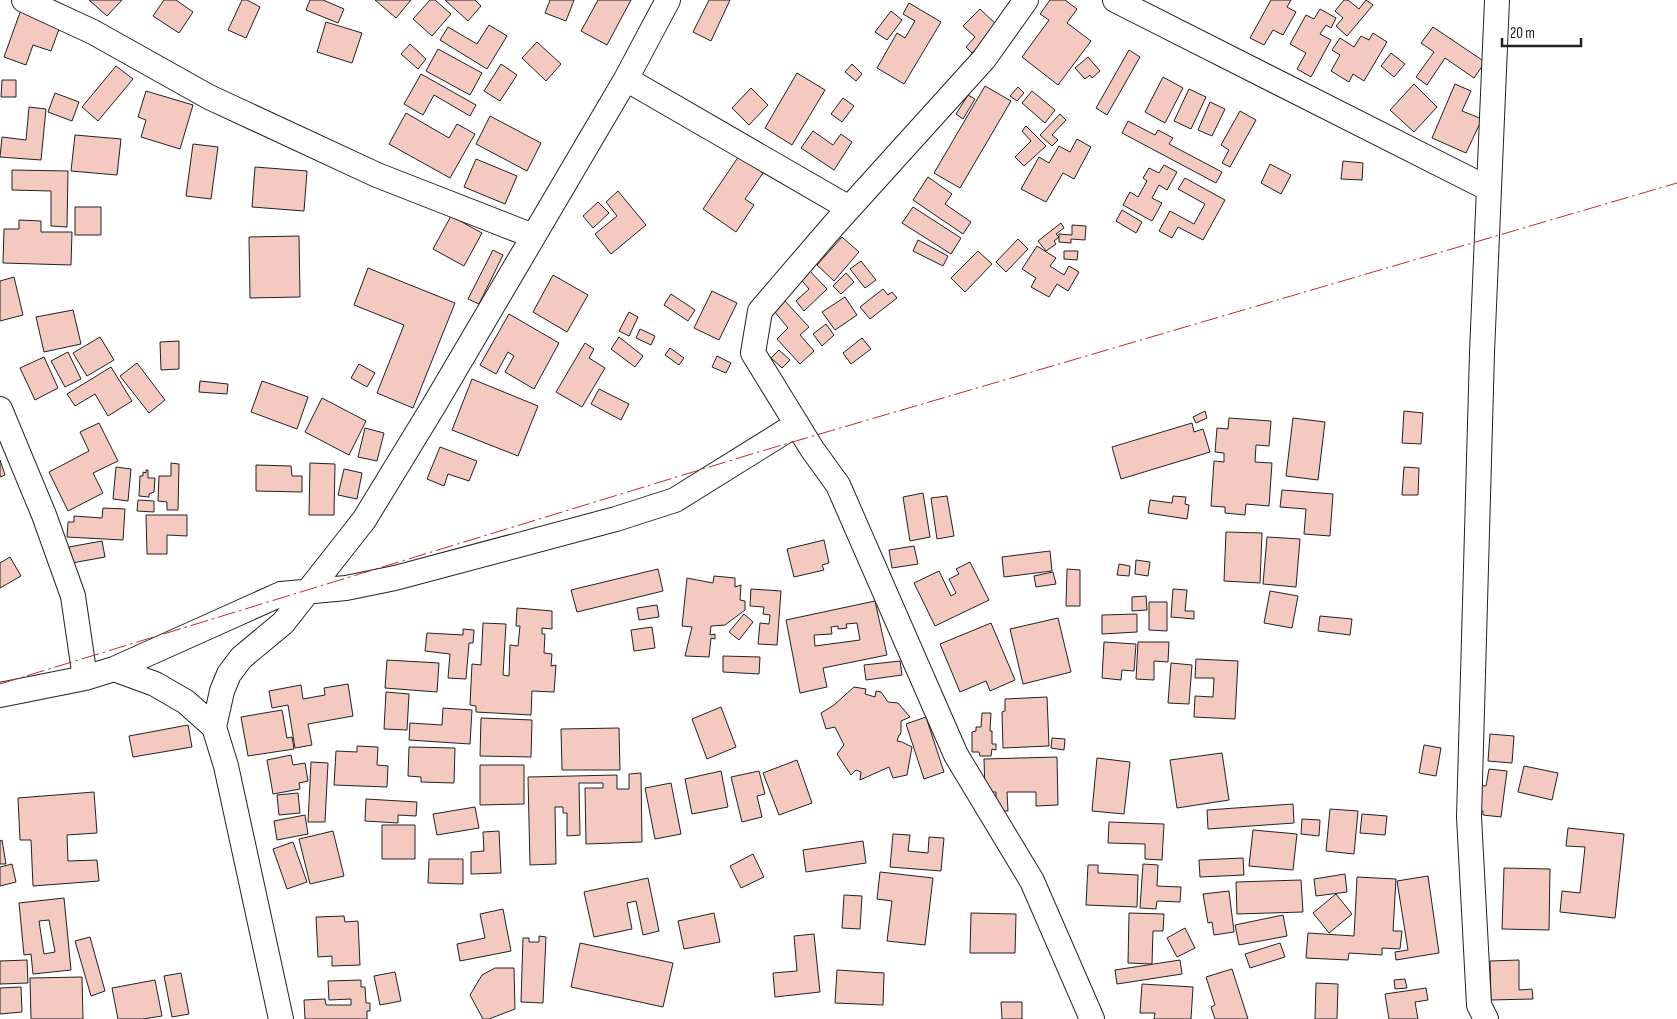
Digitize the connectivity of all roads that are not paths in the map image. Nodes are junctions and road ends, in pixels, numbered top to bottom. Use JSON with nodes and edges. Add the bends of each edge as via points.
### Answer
{"nodes":[{"id":1,"x":24,"y":0,"type":"edge"},
{"id":2,"x":668,"y":0,"type":"edge"},
{"id":3,"x":1026,"y":0,"type":"edge"},
{"id":4,"x":1115,"y":0,"type":"edge"},
{"id":5,"x":1497,"y":0,"type":"edge"},
{"id":6,"x":626,"y":79,"type":"junction"},
{"id":7,"x":1489,"y":189,"type":"junction"},
{"id":8,"x":849,"y":208,"type":"junction"},
{"id":9,"x":533,"y":236,"type":"junction"},
{"id":10,"x":0,"y":409,"type":"edge"},
{"id":11,"x":797,"y":424,"type":"junction"},
{"id":12,"x":308,"y":592,"type":"junction"},
{"id":13,"x":114,"y":669,"type":"junction"},
{"id":14,"x":85,"y":678,"type":"junction"},
{"id":15,"x":0,"y":695,"type":"edge"},
{"id":16,"x":214,"y":727,"type":"junction"},
{"id":17,"x":281,"y":1019,"type":"edge"},
{"id":18,"x":1092,"y":1019,"type":"edge"},
{"id":19,"x":1486,"y":1019,"type":"edge"}],
"edges":[{"from":1,"to":9,"type":"street","via":[[93,32],[218,101],[377,175]]},
{"from":2,"to":6,"type":"street"},
{"from":3,"to":8,"type":"street","via":[[984,59]]},
{"from":4,"to":7,"type":"street"},
{"from":5,"to":7,"type":"street"},
{"from":6,"to":8,"type":"street"},
{"from":6,"to":9,"type":"street"},
{"from":7,"to":19,"type":"street","via":[[1468,817],[1480,1005]]},
{"from":8,"to":11,"type":"street","via":[[760,311],[753,353]]},
{"from":9,"to":12,"type":"street","via":[[364,520]]},
{"from":10,"to":14,"type":"street","via":[[73,596]]},
{"from":11,"to":12,"type":"street","via":[[675,500],[395,578]]},
{"from":11,"to":18,"type":"street","via":[[838,485],[956,755],[1032,881]]},
{"from":12,"to":13,"type":"street","via":[[281,594]]},
{"from":12,"to":16,"type":"street","via":[[284,623],[242,658],[229,674]]},
{"from":13,"to":14,"type":"street"},
{"from":13,"to":16,"type":"street","via":[[155,684],[186,702]]},
{"from":14,"to":15,"type":"street"},
{"from":16,"to":17,"type":"street","via":[[226,766]]}]}
